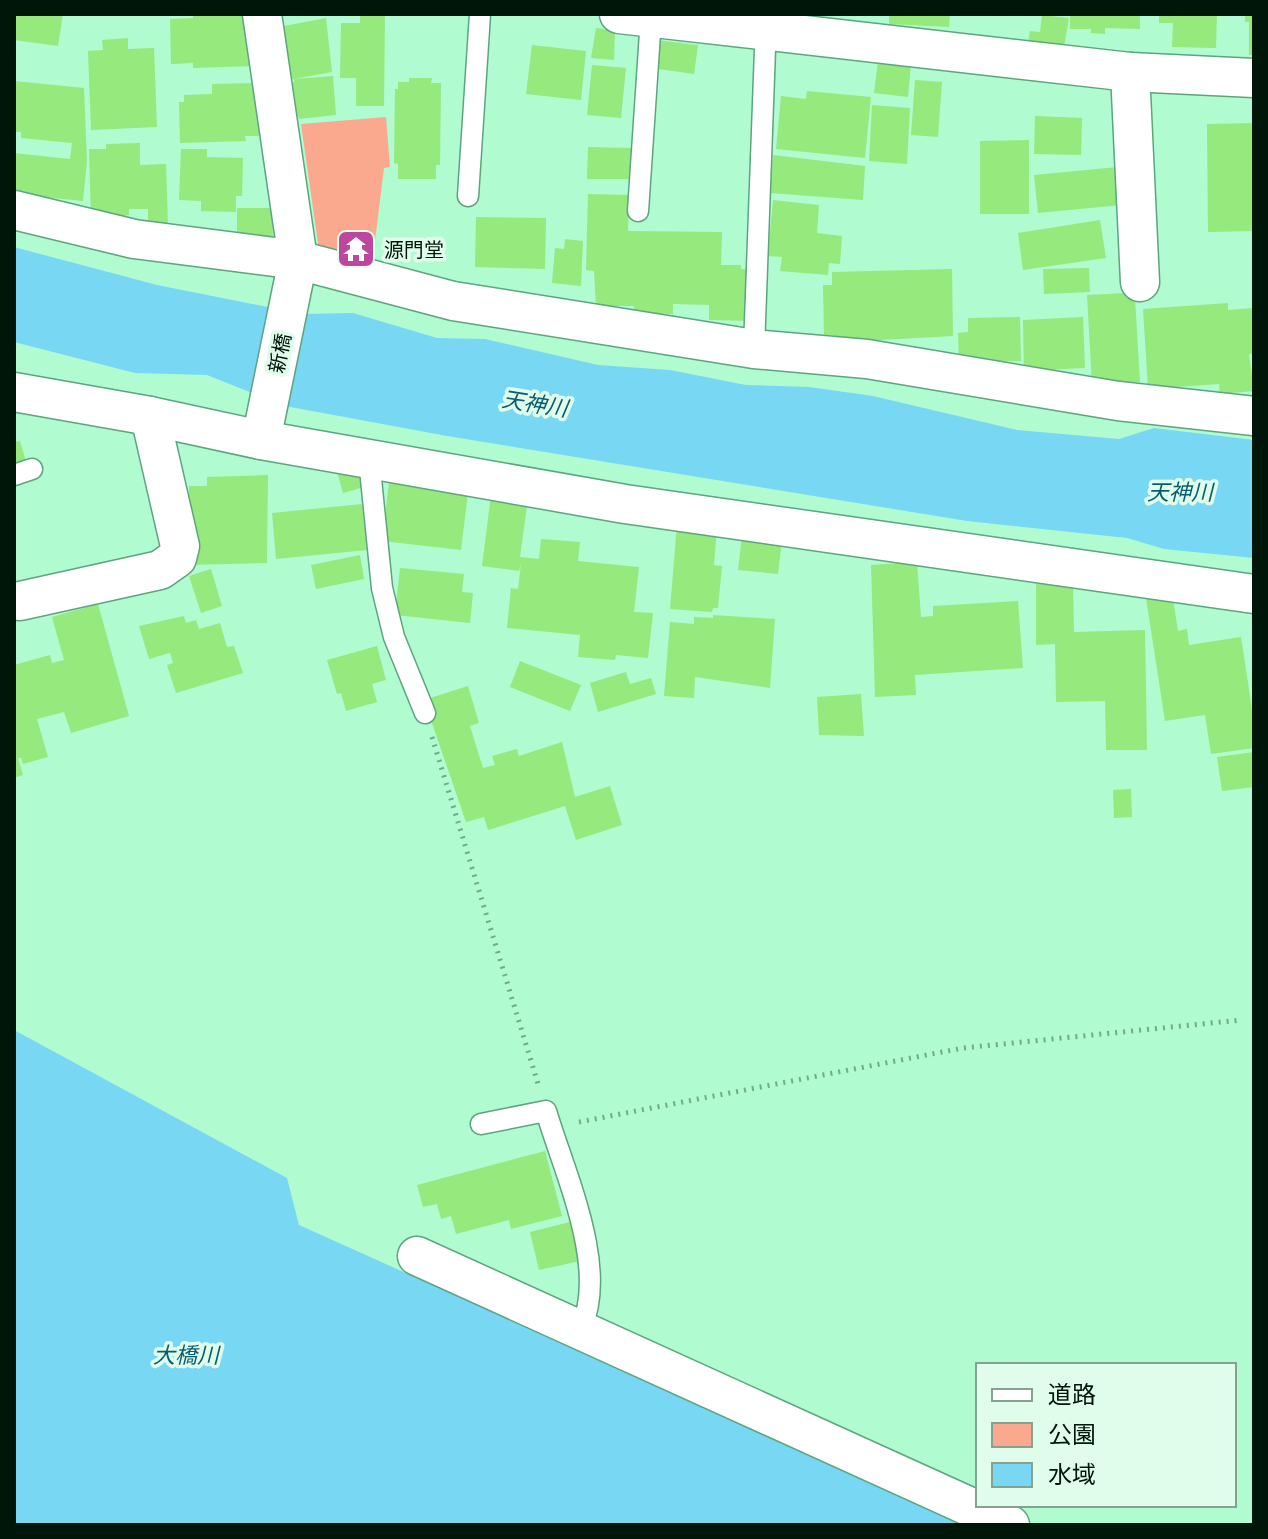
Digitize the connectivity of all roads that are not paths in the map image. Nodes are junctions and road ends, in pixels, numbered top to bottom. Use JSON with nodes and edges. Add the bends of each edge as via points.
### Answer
{"nodes":[{"id":1,"x":262,"y":14,"type":"edge"},
{"id":2,"x":480,"y":14,"type":"edge"},
{"id":3,"x":635,"y":16,"type":"edge"},
{"id":4,"x":766,"y":23,"type":"edge"},
{"id":5,"x":1130,"y":72,"type":"junction"},
{"id":6,"x":1254,"y":78,"type":"edge"},
{"id":7,"x":468,"y":196,"type":"dead end"},
{"id":8,"x":14,"y":210,"type":"edge"},
{"id":9,"x":638,"y":211,"type":"dead end"},
{"id":10,"x":297,"y":266,"type":"junction"},
{"id":11,"x":1140,"y":282,"type":"dead end"},
{"id":12,"x":754,"y":349,"type":"junction"},
{"id":13,"x":14,"y":392,"type":"edge"},
{"id":14,"x":150,"y":416,"type":"junction"},
{"id":15,"x":1254,"y":416,"type":"edge"},
{"id":16,"x":262,"y":436,"type":"junction"},
{"id":17,"x":369,"y":459,"type":"junction"},
{"id":18,"x":1254,"y":594,"type":"edge"},
{"id":19,"x":20,"y":601,"type":"dead end"},
{"id":20,"x":425,"y":713,"type":"road end"},
{"id":21,"x":481,"y":1124,"type":"dead end"},
{"id":22,"x":417,"y":1256,"type":"dead end"},
{"id":23,"x":581,"y":1328,"type":"junction"},
{"id":24,"x":1010,"y":1525,"type":"edge"}],
"edges":[{"from":1,"to":10,"type":"street"},
{"from":2,"to":7,"type":"lane"},
{"from":3,"to":4,"type":"street"},
{"from":3,"to":9,"type":"lane"},
{"from":4,"to":5,"type":"street"},
{"from":4,"to":12,"type":"lane"},
{"from":5,"to":6,"type":"street"},
{"from":5,"to":11,"type":"street"},
{"from":8,"to":10,"type":"street","via":[[134,239]]},
{"from":10,"to":12,"type":"street","via":[[453,301]]},
{"from":10,"to":16,"type":"street","name":"新橋"},
{"from":12,"to":15,"type":"street","via":[[867,359],[1118,401]]},
{"from":13,"to":14,"type":"street"},
{"from":14,"to":16,"type":"street"},
{"from":14,"to":19,"type":"street","via":[[180,546],[177,558],[160,570]]},
{"from":16,"to":17,"type":"street"},
{"from":17,"to":18,"type":"street","via":[[625,504]]},
{"from":17,"to":20,"type":"lane","via":[[382,588],[394,637]]},
{"from":21,"to":23,"type":"lane","via":[[548,1119],[588,1257],[591,1297]]},
{"from":22,"to":23,"type":"street"},
{"from":23,"to":24,"type":"street"}]}
